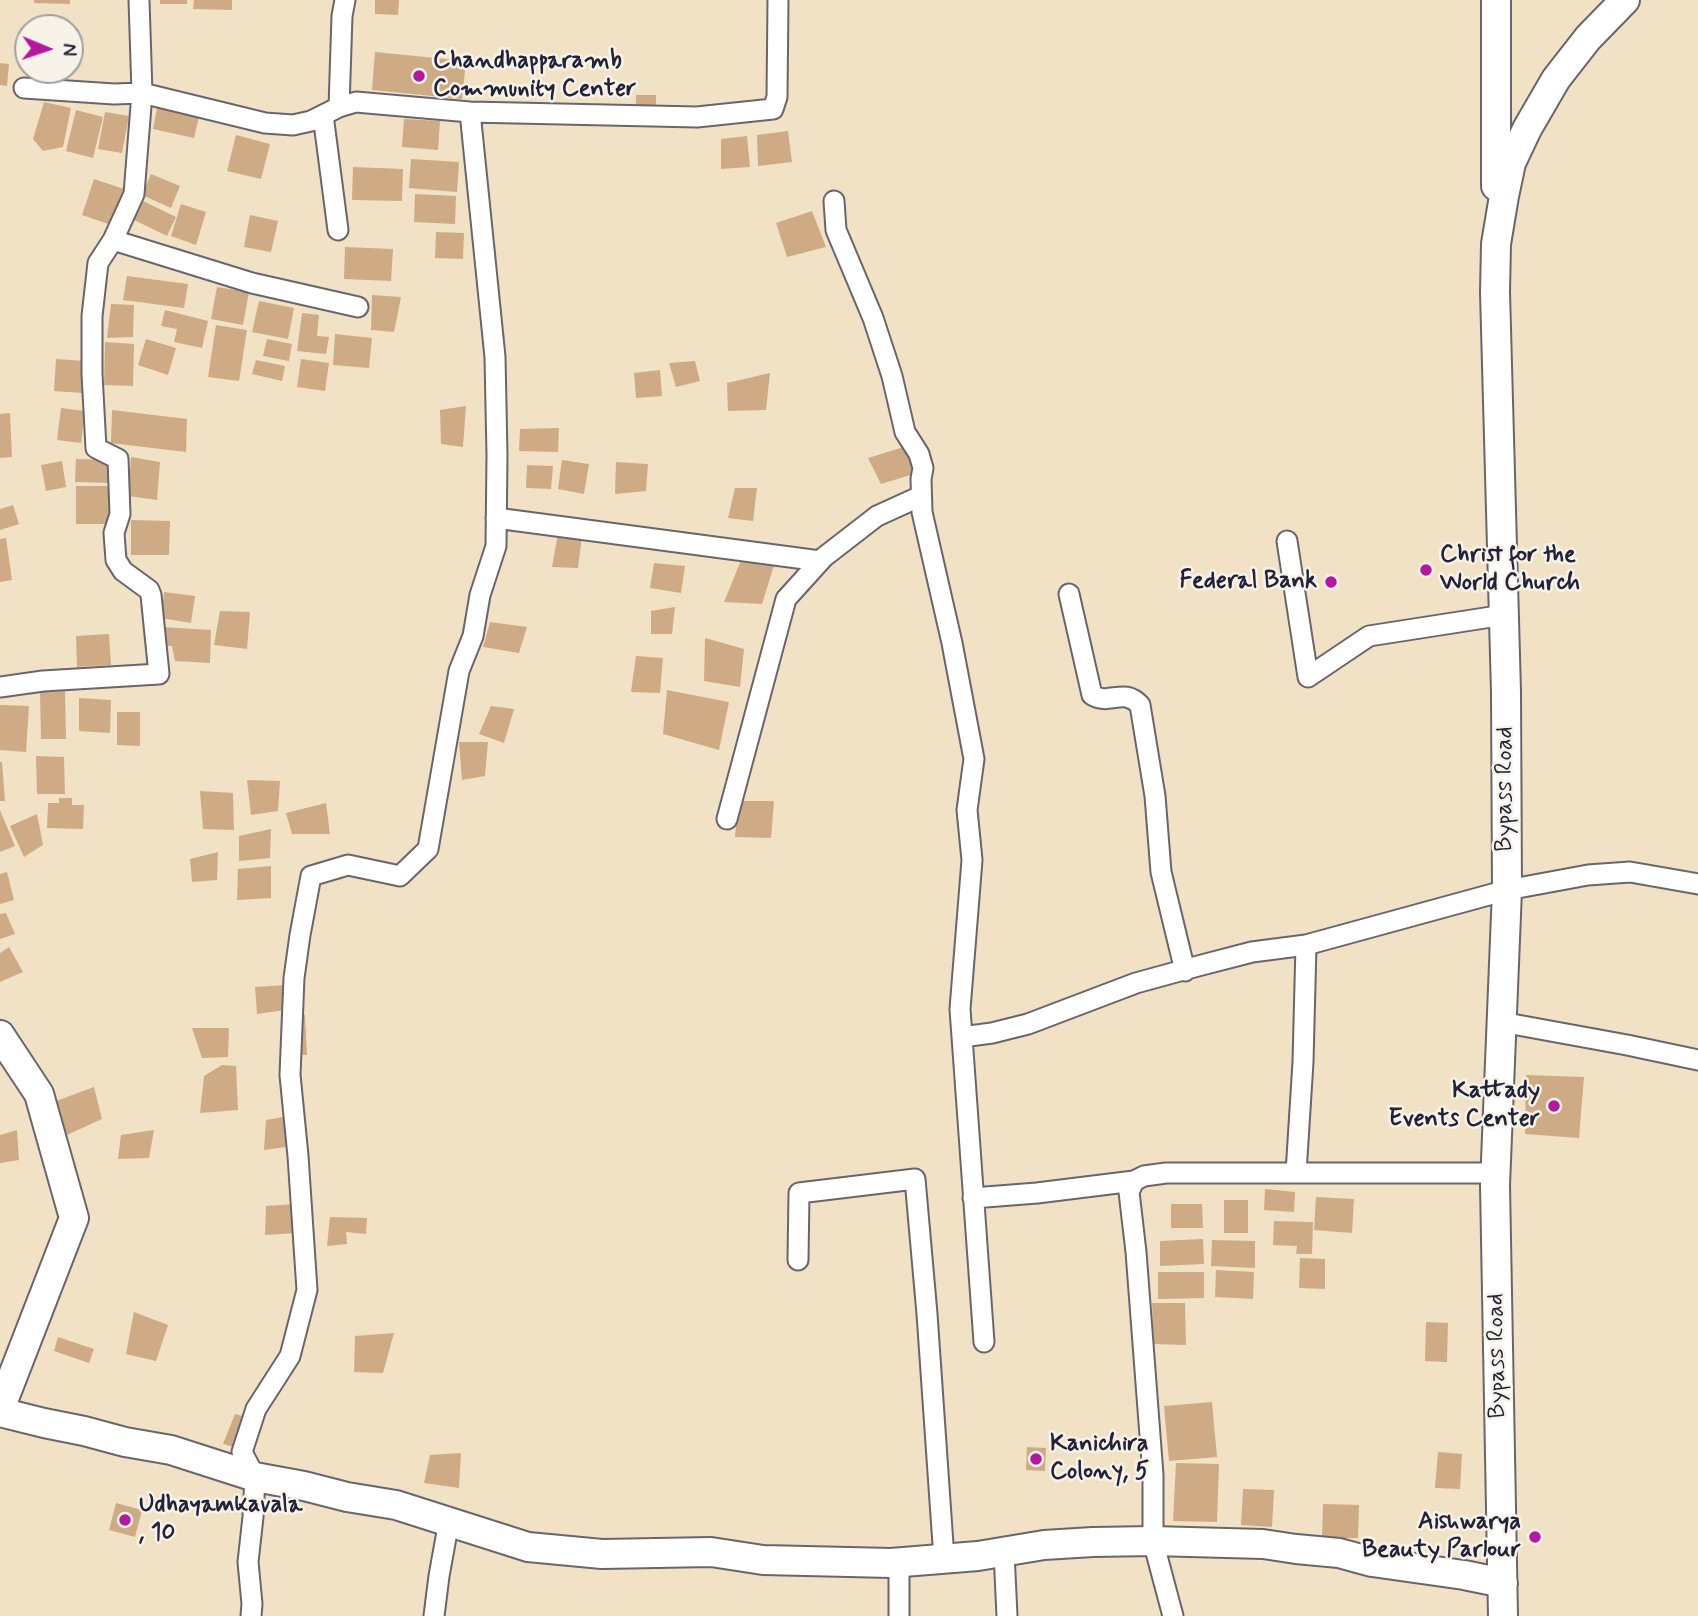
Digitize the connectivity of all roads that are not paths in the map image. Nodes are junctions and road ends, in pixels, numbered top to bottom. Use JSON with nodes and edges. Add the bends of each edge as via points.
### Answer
{"nodes":[{"id":1,"x":139,"y":0,"type":"edge"},
{"id":2,"x":345,"y":0,"type":"edge"},
{"id":3,"x":778,"y":0,"type":"edge"},
{"id":4,"x":1496,"y":0,"type":"edge"},
{"id":5,"x":1625,"y":0,"type":"edge"},
{"id":6,"x":24,"y":88,"type":"dead end"},
{"id":7,"x":142,"y":93,"type":"junction"},
{"id":8,"x":331,"y":111,"type":"junction"},
{"id":9,"x":470,"y":112,"type":"junction"},
{"id":10,"x":834,"y":201,"type":"dead end"},
{"id":11,"x":338,"y":230,"type":"dead end"},
{"id":12,"x":113,"y":240,"type":"junction"},
{"id":13,"x":1496,"y":244,"type":"junction"},
{"id":14,"x":358,"y":307,"type":"dead end"},
{"id":15,"x":921,"y":496,"type":"junction"},
{"id":16,"x":496,"y":517,"type":"junction"},
{"id":17,"x":1287,"y":541,"type":"dead end"},
{"id":18,"x":820,"y":561,"type":"junction"},
{"id":19,"x":1069,"y":594,"type":"dead end"},
{"id":20,"x":1504,"y":615,"type":"junction"},
{"id":21,"x":0,"y":687,"type":"edge"},
{"id":22,"x":727,"y":819,"type":"dead end"},
{"id":23,"x":1698,"y":884,"type":"edge"},
{"id":24,"x":1507,"y":890,"type":"junction"},
{"id":25,"x":1306,"y":945,"type":"junction"},
{"id":26,"x":1185,"y":971,"type":"junction"},
{"id":27,"x":1502,"y":1022,"type":"junction"},
{"id":28,"x":0,"y":1035,"type":"edge"},
{"id":29,"x":962,"y":1037,"type":"junction"},
{"id":30,"x":1698,"y":1060,"type":"edge"},
{"id":31,"x":1296,"y":1173,"type":"junction"},
{"id":32,"x":1496,"y":1173,"type":"junction"},
{"id":33,"x":1133,"y":1181,"type":"junction"},
{"id":34,"x":973,"y":1198,"type":"junction"},
{"id":35,"x":798,"y":1260,"type":"dead end"},
{"id":36,"x":984,"y":1342,"type":"dead end"},
{"id":37,"x":0,"y":1410,"type":"edge"},
{"id":38,"x":255,"y":1477,"type":"junction"},
{"id":39,"x":449,"y":1521,"type":"junction"},
{"id":40,"x":1153,"y":1541,"type":"junction"},
{"id":41,"x":1004,"y":1552,"type":"junction"},
{"id":42,"x":944,"y":1559,"type":"junction"},
{"id":43,"x":899,"y":1563,"type":"junction"},
{"id":44,"x":1503,"y":1583,"type":"junction"},
{"id":45,"x":251,"y":1616,"type":"edge"},
{"id":46,"x":435,"y":1616,"type":"edge"},
{"id":47,"x":899,"y":1616,"type":"edge"},
{"id":48,"x":1007,"y":1616,"type":"edge"},
{"id":49,"x":1173,"y":1616,"type":"edge"},
{"id":50,"x":1503,"y":1616,"type":"edge"}],
"edges":[{"from":1,"to":7,"type":"street"},
{"from":2,"to":8,"type":"street"},
{"from":3,"to":9,"type":"street","via":[[778,97],[773,109],[697,117]]},
{"from":4,"to":13,"type":"street"},
{"from":5,"to":13,"type":"street","name":"Bypass Road","via":[[1556,79],[1527,129],[1511,163]]},
{"from":6,"to":7,"type":"street"},
{"from":7,"to":8,"type":"street","via":[[265,123],[293,125]]},
{"from":7,"to":12,"type":"street","via":[[134,194]]},
{"from":8,"to":9,"type":"street","via":[[356,102]]},
{"from":8,"to":11,"type":"street"},
{"from":9,"to":16,"type":"street","via":[[495,357]]},
{"from":10,"to":15,"type":"street","via":[[836,230],[873,318],[905,432],[919,454]]},
{"from":12,"to":14,"type":"street","via":[[252,283]]},
{"from":12,"to":21,"type":"street","via":[[98,263],[92,316],[96,448],[118,459],[116,560],[151,595],[159,674]]},
{"from":13,"to":20,"type":"street","name":"Bypass Road"},
{"from":15,"to":18,"type":"street","via":[[877,516]]},
{"from":15,"to":29,"type":"street","via":[[974,759],[967,810],[972,860],[960,1009]]},
{"from":16,"to":18,"type":"street"},
{"from":16,"to":38,"type":"street","via":[[496,546],[459,671],[428,849],[400,876],[348,865],[311,876],[295,978],[290,1075],[307,1290],[290,1356],[256,1409],[242,1452]]},
{"from":17,"to":20,"type":"street","via":[[1308,677],[1369,636]]},
{"from":18,"to":22,"type":"street","via":[[786,599]]},
{"from":19,"to":26,"type":"street","via":[[1092,695],[1098,699],[1128,696],[1140,705],[1156,796],[1161,872]]},
{"from":20,"to":24,"type":"street","name":"Bypass Road"},
{"from":23,"to":24,"type":"street","via":[[1621,872]]},
{"from":24,"to":25,"type":"street"},
{"from":24,"to":27,"type":"street","name":"Bypass Road"},
{"from":25,"to":26,"type":"street","via":[[1252,952]]},
{"from":25,"to":31,"type":"street"},
{"from":26,"to":29,"type":"street","via":[[1136,983],[1028,1024]]},
{"from":27,"to":30,"type":"street"},
{"from":27,"to":32,"type":"street","name":"Bypass Road"},
{"from":28,"to":37,"type":"street","via":[[38,1094],[74,1218]]},
{"from":29,"to":34,"type":"street"},
{"from":31,"to":32,"type":"street"},
{"from":31,"to":33,"type":"street","via":[[1166,1173]]},
{"from":32,"to":44,"type":"street","name":"Bypass Road"},
{"from":33,"to":34,"type":"street"},
{"from":33,"to":40,"type":"street","via":[[1129,1192],[1153,1475]]},
{"from":34,"to":36,"type":"street"},
{"from":35,"to":42,"type":"street","via":[[799,1194],[915,1179]]},
{"from":37,"to":38,"type":"street","via":[[171,1450]]},
{"from":38,"to":39,"type":"street","via":[[396,1505]]},
{"from":38,"to":45,"type":"street","via":[[248,1562]]},
{"from":39,"to":43,"type":"street","via":[[528,1547],[601,1554],[710,1552],[788,1561]]},
{"from":39,"to":46,"type":"street"},
{"from":40,"to":41,"type":"street","via":[[1044,1545]]},
{"from":40,"to":44,"type":"street","via":[[1263,1544],[1339,1553]]},
{"from":40,"to":49,"type":"street"},
{"from":41,"to":42,"type":"street"},
{"from":41,"to":48,"type":"street"},
{"from":42,"to":43,"type":"street"},
{"from":43,"to":47,"type":"street"},
{"from":44,"to":50,"type":"street","name":"Bypass Road"}]}
